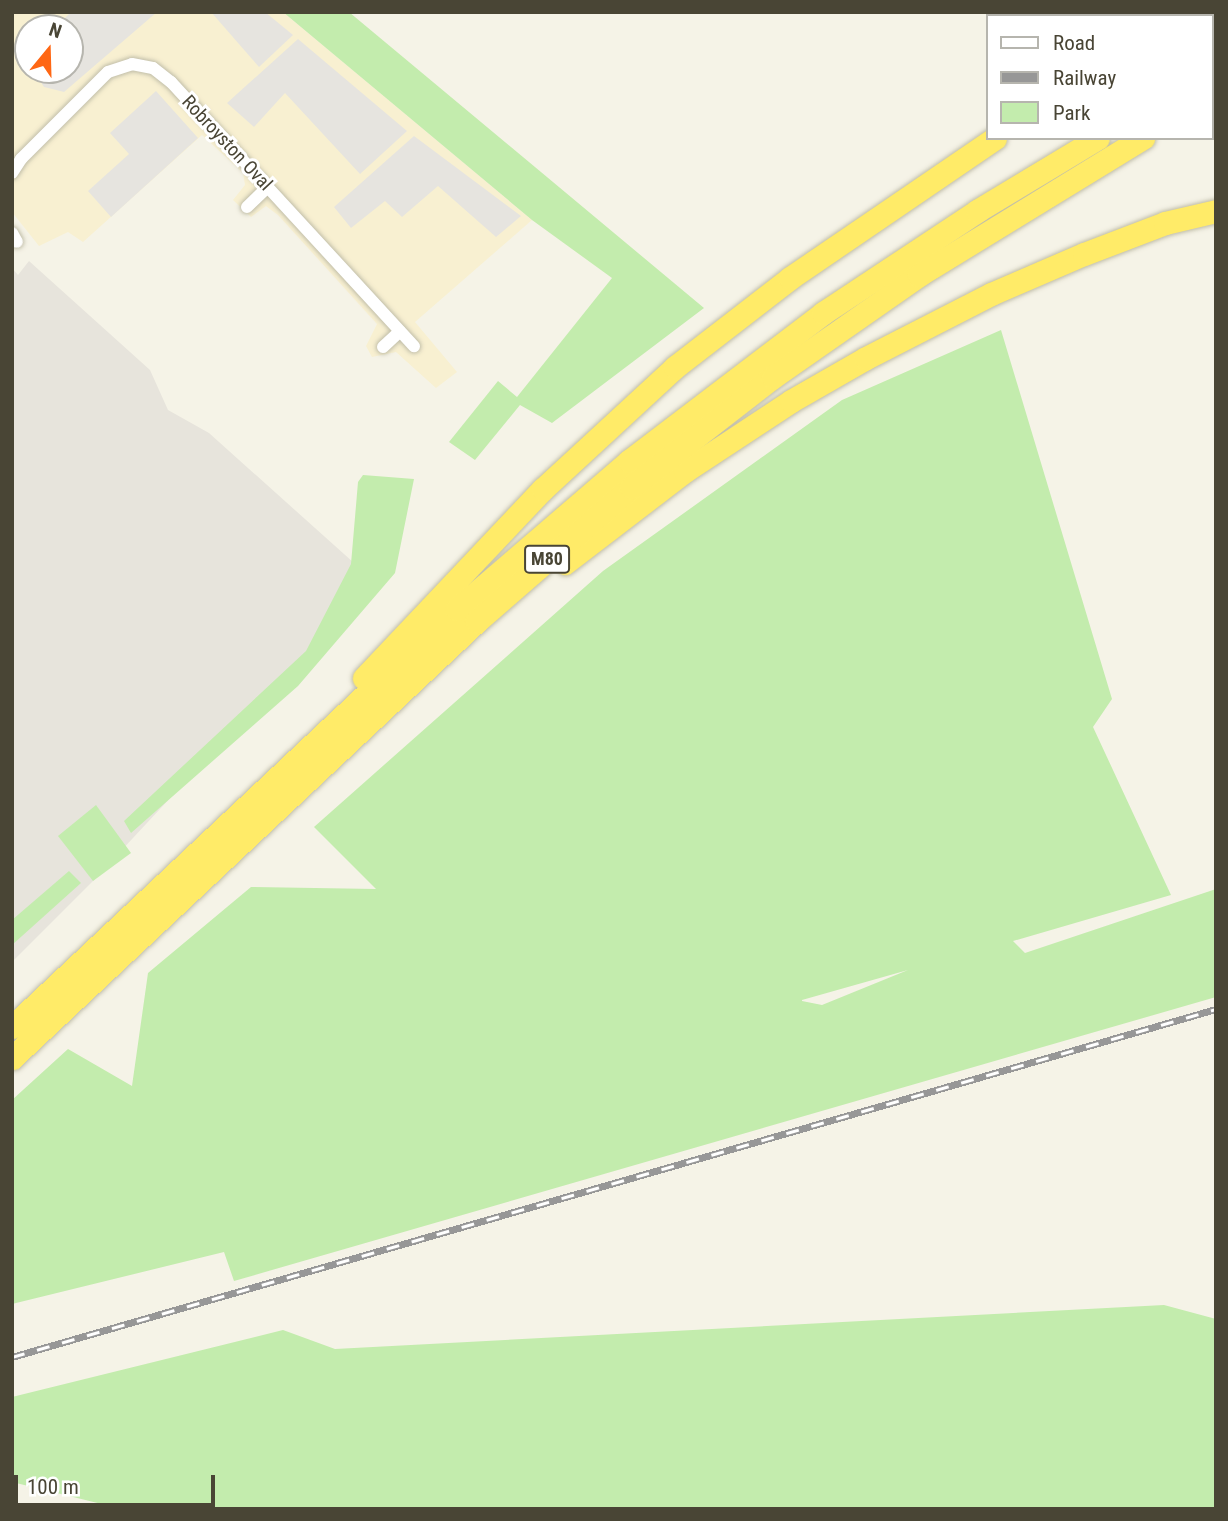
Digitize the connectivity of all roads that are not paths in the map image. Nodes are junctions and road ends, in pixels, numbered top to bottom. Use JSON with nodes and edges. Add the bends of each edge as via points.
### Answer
{"nodes":[{"id":1,"x":992,"y":140,"type":"edge"},
{"id":2,"x":1095,"y":140,"type":"edge"},
{"id":3,"x":1140,"y":140,"type":"edge"},
{"id":4,"x":16,"y":161,"type":"edge"},
{"id":5,"x":12,"y":173,"type":"edge"},
{"id":6,"x":268,"y":187,"type":"junction"},
{"id":7,"x":247,"y":207,"type":"dead end"},
{"id":8,"x":1216,"y":211,"type":"edge"},
{"id":9,"x":12,"y":233,"type":"edge"},
{"id":10,"x":12,"y":242,"type":"edge"},
{"id":11,"x":400,"y":331,"type":"junction"},
{"id":12,"x":414,"y":346,"type":"dead end"},
{"id":13,"x":383,"y":347,"type":"dead end"},
{"id":14,"x":322,"y":767,"type":"junction"},
{"id":15,"x":231,"y":822,"type":"junction"},
{"id":16,"x":12,"y":1027,"type":"edge"},
{"id":17,"x":12,"y":1058,"type":"edge"}],
"edges":[{"from":1,"to":15,"type":"highway","via":[[755,303],[608,426],[503,530]]},
{"from":2,"to":15,"type":"highway","number":"M80","via":[[909,255],[691,411],[516,555]]},
{"from":3,"to":14,"type":"highway","number":"M80","via":[[919,275],[706,428],[536,569]]},
{"from":4,"to":5,"type":"street","name":"Robroyston Oval"},
{"from":4,"to":6,"type":"street","name":"Robroyston Oval","via":[[108,72],[132,64],[153,68],[171,82]]},
{"from":6,"to":7,"type":"street"},
{"from":6,"to":11,"type":"street","name":"Robroyston Oval"},
{"from":8,"to":14,"type":"highway","via":[[1126,237],[1003,289],[791,401],[620,519]]},
{"from":9,"to":10,"type":"street","via":[[17,243]]},
{"from":11,"to":12,"type":"street","name":"Robroyston Oval"},
{"from":11,"to":13,"type":"street"},
{"from":14,"to":17,"type":"highway","number":"M80"},
{"from":15,"to":16,"type":"highway","number":"M80"}]}
